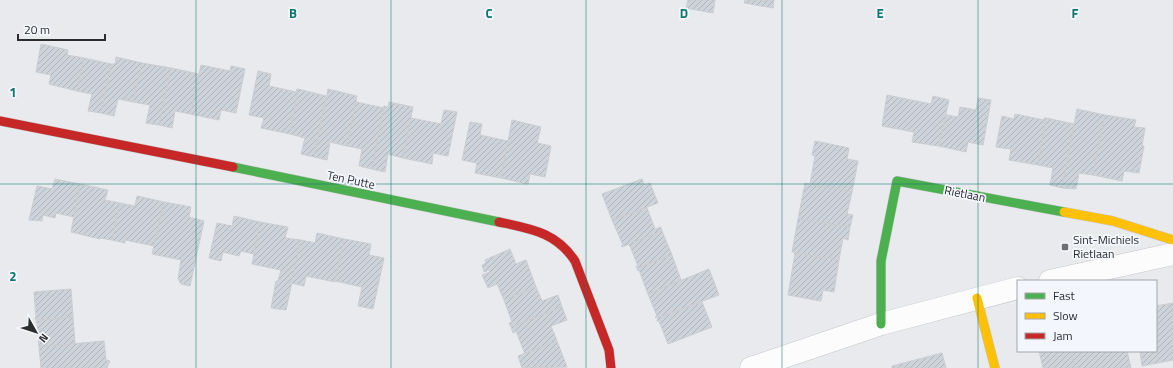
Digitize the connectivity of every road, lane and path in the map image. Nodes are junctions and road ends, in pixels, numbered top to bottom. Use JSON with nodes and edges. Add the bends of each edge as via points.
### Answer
{"nodes":[{"id":1,"x":0,"y":121,"type":"edge"},
{"id":2,"x":1173,"y":240,"type":"edge"},
{"id":3,"x":1173,"y":254,"type":"edge"},
{"id":4,"x":1055,"y":280,"type":"edge"},
{"id":5,"x":1017,"y":288,"type":"edge"},
{"id":6,"x":977,"y":298,"type":"junction"},
{"id":7,"x":881,"y":324,"type":"junction"},
{"id":8,"x":611,"y":368,"type":"edge"},
{"id":9,"x":751,"y":368,"type":"edge"},
{"id":10,"x":995,"y":368,"type":"edge"}],
"edges":[{"from":1,"to":8,"type":"street","name":"Ten Putte","via":[[541,232],[559,242],[575,261],[609,350]]},
{"from":2,"to":7,"type":"street","name":"Rietlaan","via":[[1113,221],[897,181],[881,261]]},
{"from":3,"to":4,"type":"street"},
{"from":5,"to":6,"type":"street"},
{"from":6,"to":7,"type":"street"},
{"from":6,"to":10,"type":"street"},
{"from":7,"to":9,"type":"street"}]}
